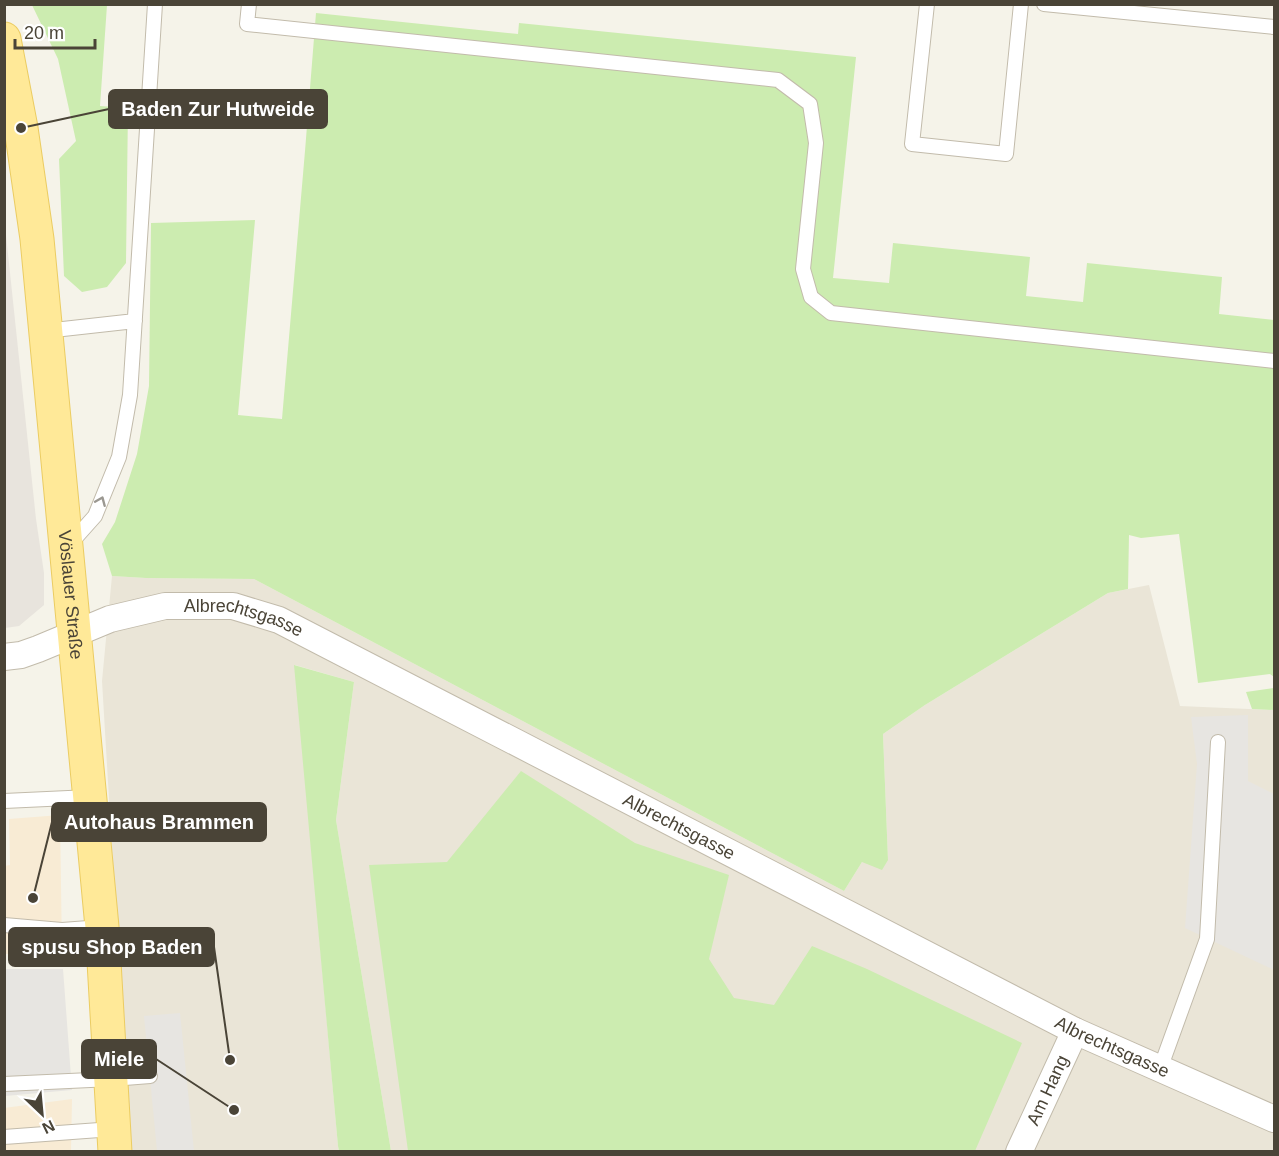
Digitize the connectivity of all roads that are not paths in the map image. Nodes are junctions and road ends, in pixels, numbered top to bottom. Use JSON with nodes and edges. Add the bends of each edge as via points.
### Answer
{"nodes":[{"id":1,"x":155,"y":4,"type":"edge"},
{"id":2,"x":249,"y":4,"type":"edge"},
{"id":3,"x":927,"y":4,"type":"edge"},
{"id":4,"x":1021,"y":4,"type":"edge"},
{"id":5,"x":1044,"y":4,"type":"edge"},
{"id":6,"x":1085,"y":6,"type":"edge"},
{"id":7,"x":1275,"y":27,"type":"edge"},
{"id":8,"x":4,"y":39,"type":"edge"},
{"id":9,"x":135,"y":321,"type":"junction"},
{"id":10,"x":45,"y":331,"type":"junction"},
{"id":11,"x":1275,"y":361,"type":"edge"},
{"id":12,"x":67,"y":547,"type":"junction"},
{"id":13,"x":74,"y":634,"type":"junction"},
{"id":14,"x":4,"y":657,"type":"edge"},
{"id":15,"x":1218,"y":742,"type":"dead end"},
{"id":16,"x":90,"y":797,"type":"junction"},
{"id":17,"x":4,"y":801,"type":"edge"},
{"id":18,"x":4,"y":925,"type":"edge"},
{"id":19,"x":102,"y":927,"type":"junction"},
{"id":20,"x":1075,"y":1031,"type":"junction"},
{"id":21,"x":1160,"y":1069,"type":"junction"},
{"id":22,"x":150,"y":1076,"type":"dead end"},
{"id":23,"x":112,"y":1079,"type":"junction"},
{"id":24,"x":4,"y":1084,"type":"edge"},
{"id":25,"x":1275,"y":1119,"type":"edge"},
{"id":26,"x":4,"y":1137,"type":"edge"},
{"id":27,"x":114,"y":1140,"type":"edge"},
{"id":28,"x":1019,"y":1152,"type":"edge"}],
"edges":[{"from":1,"to":9,"type":"lane"},
{"from":2,"to":11,"type":"lane","via":[[247,24],[778,80],[810,104],[816,143],[803,269],[811,297],[831,313]]},
{"from":3,"to":4,"type":"lane","via":[[912,144],[1006,154]]},
{"from":5,"to":6,"type":"lane"},
{"from":6,"to":7,"type":"lane"},
{"from":8,"to":10,"type":"main road","name":"Vöslauer Straße","via":[[37,239]]},
{"from":9,"to":10,"type":"lane"},
{"from":12,"to":9,"type":"lane","one_way":true,"via":[[94,516],[119,457]]},
{"from":10,"to":12,"type":"main road","name":"Vöslauer Straße"},
{"from":12,"to":13,"type":"main road","name":"Vöslauer Straße"},
{"from":13,"to":14,"type":"street","name":"Albrechtsgasse","via":[[38,650]]},
{"from":13,"to":16,"type":"main road","name":"Vöslauer Straße"},
{"from":13,"to":20,"type":"street","name":"Albrechtsgasse","via":[[110,619],[165,606],[233,606],[279,620]]},
{"from":15,"to":21,"type":"lane","via":[[1207,939]]},
{"from":16,"to":17,"type":"lane"},
{"from":16,"to":19,"type":"main road","name":"Vöslauer Straße"},
{"from":18,"to":19,"type":"lane","via":[[62,930]]},
{"from":19,"to":23,"type":"main road","name":"Vöslauer Straße"},
{"from":20,"to":21,"type":"street","name":"Albrechtsgasse"},
{"from":20,"to":28,"type":"street","name":"Am Hang"},
{"from":21,"to":25,"type":"street","name":"Albrechtsgasse"},
{"from":22,"to":23,"type":"lane"},
{"from":23,"to":24,"type":"lane"},
{"from":23,"to":27,"type":"main road","name":"Vöslauer Straße"},
{"from":26,"to":27,"type":"lane"}]}
